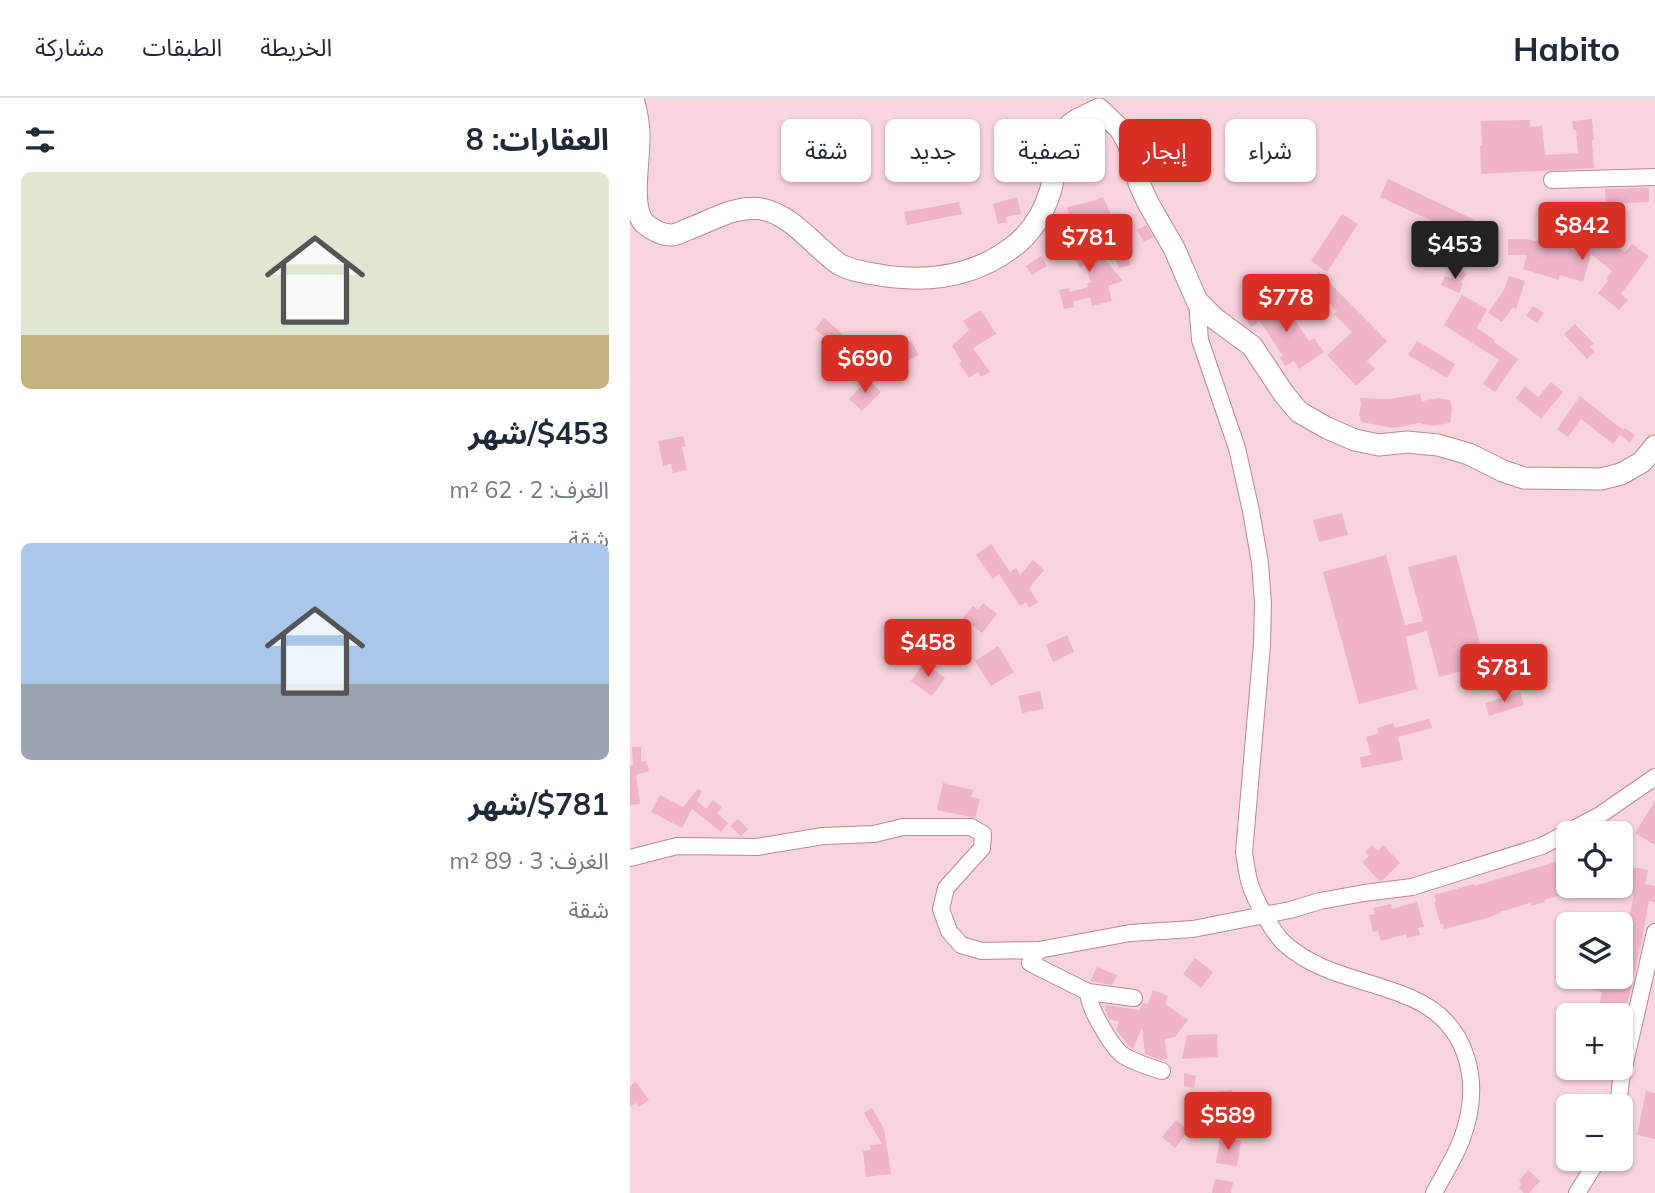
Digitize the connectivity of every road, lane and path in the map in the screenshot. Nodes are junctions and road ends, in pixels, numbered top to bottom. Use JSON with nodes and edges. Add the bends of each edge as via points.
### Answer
{"nodes":[{"id":1,"x":633,"y":98,"type":"edge"},
{"id":2,"x":1655,"y":177,"type":"edge"},
{"id":3,"x":1552,"y":180,"type":"dead end"},
{"id":4,"x":1197,"y":301,"type":"junction"},
{"id":5,"x":1655,"y":446,"type":"edge"},
{"id":6,"x":1655,"y":777,"type":"edge"},
{"id":7,"x":630,"y":858,"type":"edge"},
{"id":8,"x":1265,"y":915,"type":"junction"},
{"id":9,"x":1655,"y":932,"type":"edge"},
{"id":10,"x":1039,"y":950,"type":"junction"},
{"id":11,"x":1088,"y":992,"type":"junction"},
{"id":12,"x":1134,"y":999,"type":"dead end"},
{"id":13,"x":1161,"y":1071,"type":"dead end"},
{"id":14,"x":1619,"y":1094,"type":"edge"},
{"id":15,"x":1591,"y":1171,"type":"edge"},
{"id":16,"x":1434,"y":1193,"type":"edge"},
{"id":17,"x":1577,"y":1193,"type":"edge"}],
"edges":[{"from":1,"to":4,"type":"main road","via":[[639,138],[634,201],[641,220],[657,232],[672,235],[742,209],[761,209],[803,232],[841,265],[900,279],[961,274],[1011,249],[1042,214],[1063,135],[1071,124],[1099,109],[1128,143],[1139,183]]},
{"from":2,"to":3,"type":"street"},
{"from":4,"to":5,"type":"main road","via":[[1252,346],[1299,412],[1355,440],[1379,445],[1438,445],[1524,478],[1601,480],[1642,461]]},
{"from":4,"to":8,"type":"street","via":[[1200,340],[1237,448],[1260,562],[1262,645],[1244,853],[1250,885]]},
{"from":6,"to":8,"type":"street","via":[[1601,815],[1542,846],[1412,887]]},
{"from":7,"to":10,"type":"street","via":[[677,846],[757,847],[903,827],[971,827],[983,834],[982,848],[946,888],[942,909],[950,931],[961,945],[982,951]]},
{"from":8,"to":10,"type":"street"},
{"from":8,"to":16,"type":"street","via":[[1283,942],[1303,958],[1327,971],[1412,998],[1438,1014],[1457,1035],[1469,1063],[1472,1099],[1461,1141]]},
{"from":9,"to":14,"type":"street"},
{"from":10,"to":11,"type":"street","via":[[1030,963]]},
{"from":11,"to":12,"type":"street"},
{"from":11,"to":13,"type":"street","via":[[1096,1016],[1121,1055]]},
{"from":15,"to":17,"type":"street"}]}
